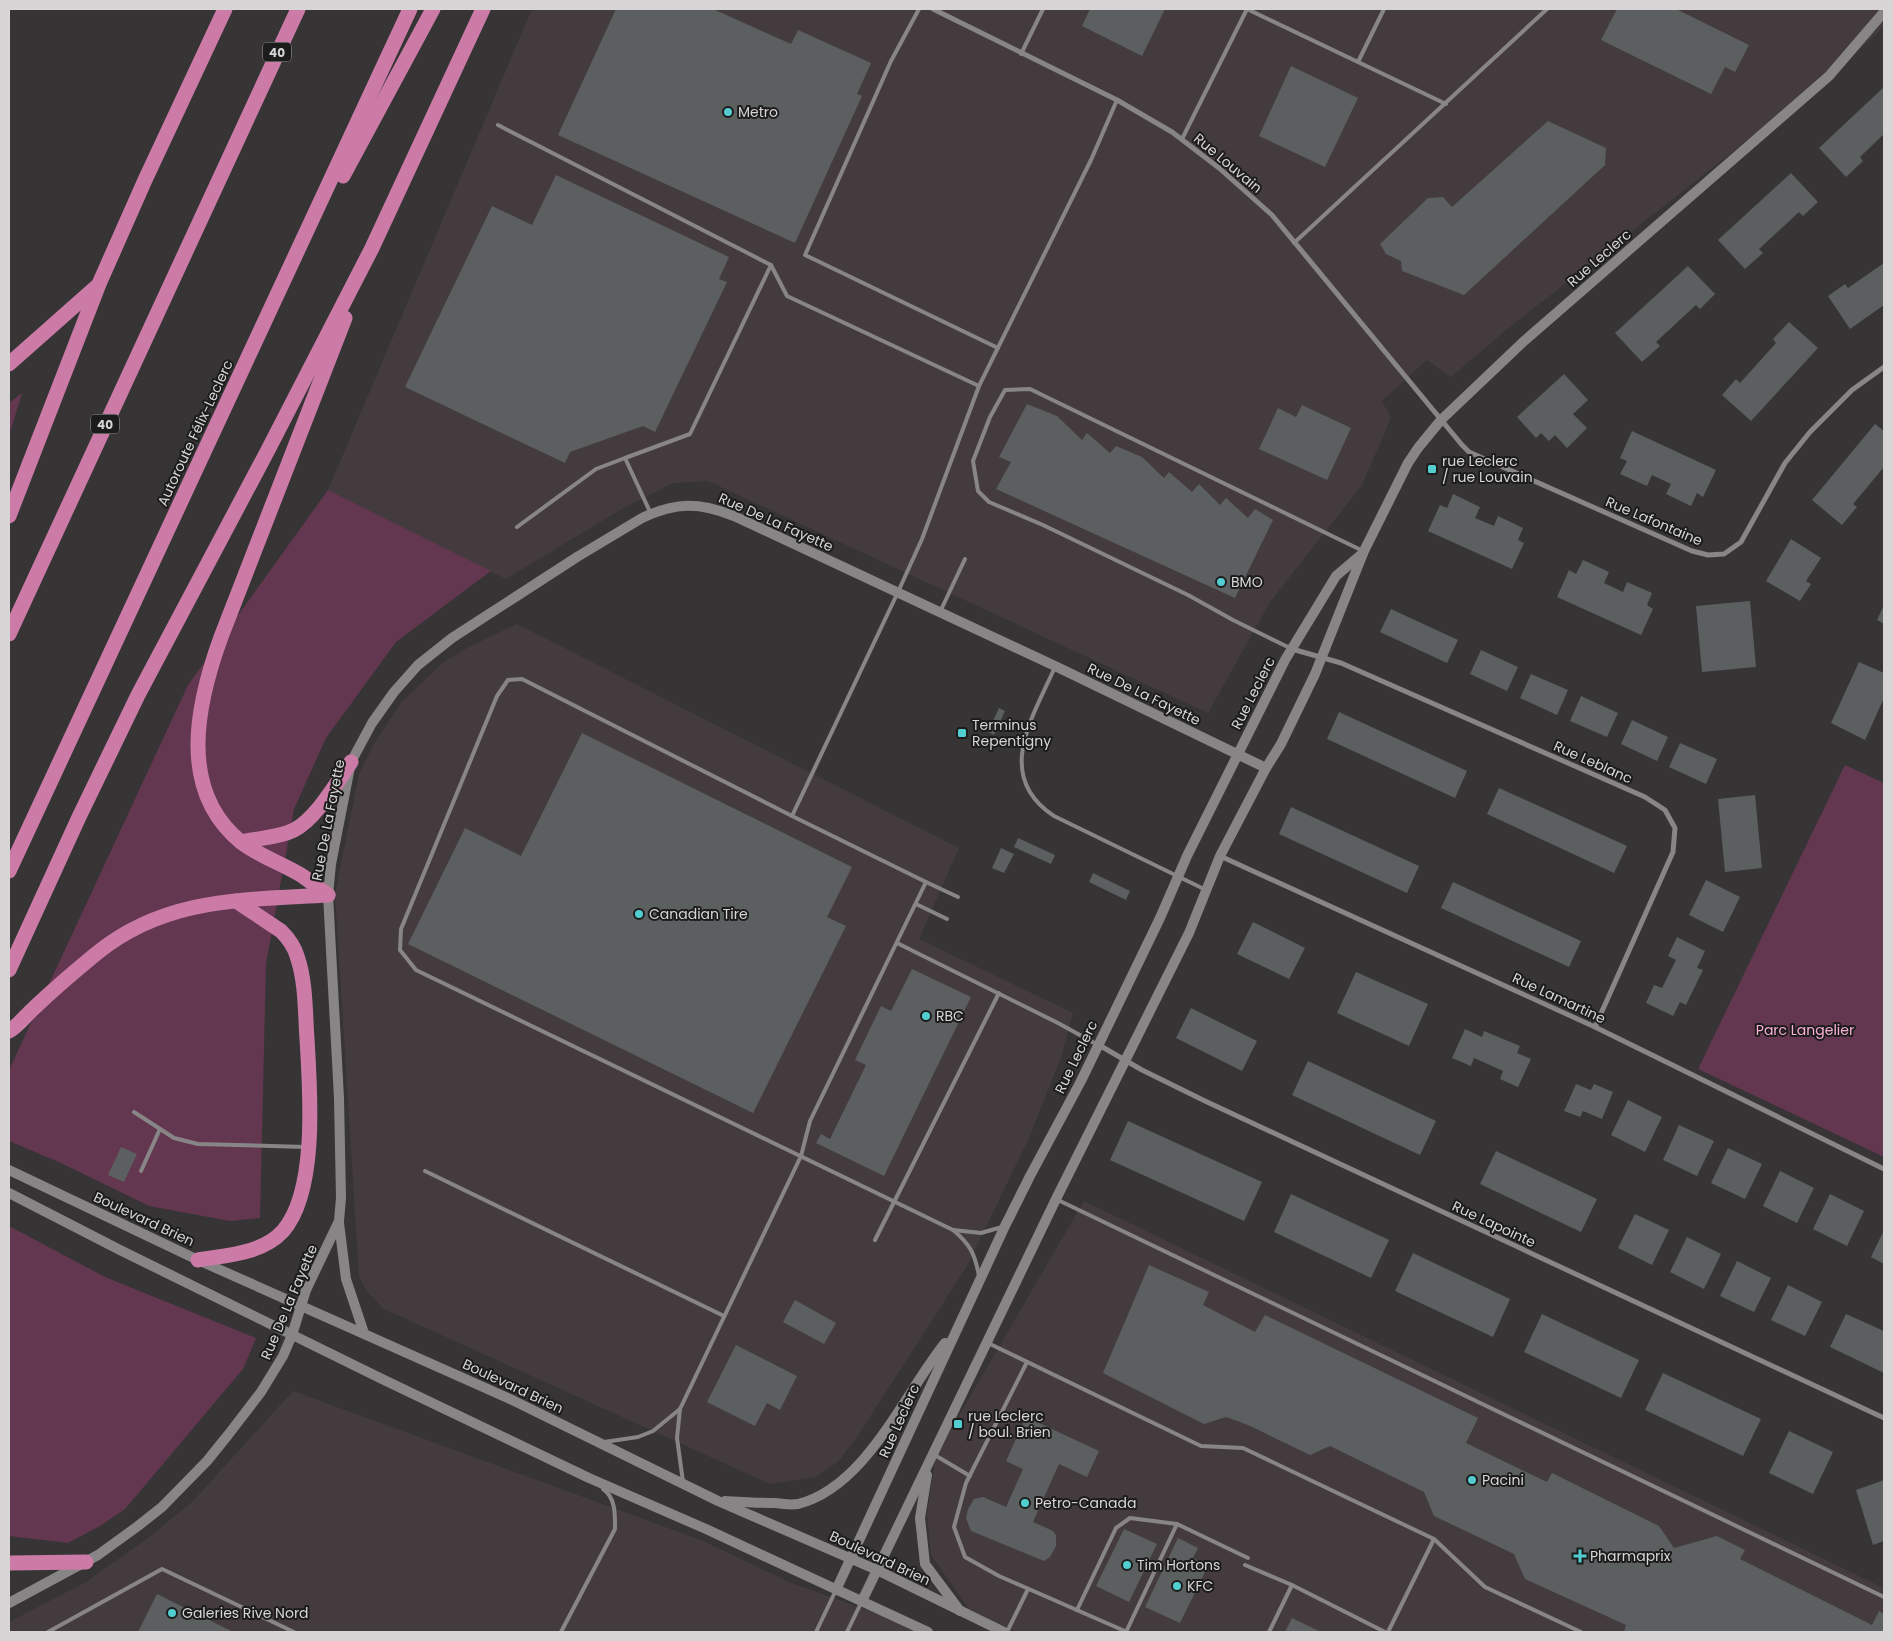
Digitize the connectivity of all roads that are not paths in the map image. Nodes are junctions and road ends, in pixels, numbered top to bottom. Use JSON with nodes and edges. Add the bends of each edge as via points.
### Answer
{"nodes":[{"id":1,"x":225,"y":9,"type":"edge"},
{"id":2,"x":289,"y":9,"type":"edge"},
{"id":3,"x":298,"y":9,"type":"edge"},
{"id":4,"x":410,"y":9,"type":"edge"},
{"id":5,"x":432,"y":9,"type":"edge"},
{"id":6,"x":483,"y":9,"type":"edge"},
{"id":7,"x":919,"y":9,"type":"edge"},
{"id":8,"x":933,"y":9,"type":"edge"},
{"id":9,"x":1043,"y":9,"type":"edge"},
{"id":10,"x":1247,"y":9,"type":"edge"},
{"id":11,"x":1384,"y":9,"type":"edge"},
{"id":12,"x":1547,"y":9,"type":"edge"},
{"id":13,"x":1884,"y":12,"type":"edge"},
{"id":14,"x":1022,"y":54,"type":"junction"},
{"id":15,"x":1358,"y":62,"type":"junction"},
{"id":16,"x":257,"y":95,"type":"junction"},
{"id":17,"x":1117,"y":100,"type":"junction"},
{"id":18,"x":1446,"y":104,"type":"junction"},
{"id":19,"x":498,"y":124,"type":"dead end"},
{"id":20,"x":1182,"y":139,"type":"junction"},
{"id":21,"x":1294,"y":243,"type":"junction"},
{"id":22,"x":372,"y":248,"type":"junction"},
{"id":23,"x":771,"y":265,"type":"junction"},
{"id":24,"x":99,"y":284,"type":"junction"},
{"id":25,"x":260,"y":332,"type":"junction"},
{"id":26,"x":998,"y":348,"type":"junction"},
{"id":27,"x":9,"y":364,"type":"edge"},
{"id":28,"x":1884,"y":366,"type":"edge"},
{"id":29,"x":980,"y":386,"type":"junction"},
{"id":30,"x":1441,"y":420,"type":"junction"},
{"id":31,"x":625,"y":458,"type":"junction"},
{"id":32,"x":651,"y":514,"type":"junction"},
{"id":33,"x":9,"y":516,"type":"edge"},
{"id":34,"x":517,"y":527,"type":"dead end"},
{"id":35,"x":1364,"y":551,"type":"junction"},
{"id":36,"x":965,"y":559,"type":"dead end"},
{"id":37,"x":898,"y":592,"type":"junction"},
{"id":38,"x":940,"y":612,"type":"junction"},
{"id":39,"x":9,"y":634,"type":"edge"},
{"id":40,"x":1292,"y":649,"type":"junction"},
{"id":41,"x":1322,"y":657,"type":"junction"},
{"id":42,"x":1055,"y":666,"type":"junction"},
{"id":43,"x":1237,"y":754,"type":"junction"},
{"id":44,"x":351,"y":762,"type":"junction"},
{"id":45,"x":1266,"y":768,"type":"junction"},
{"id":46,"x":792,"y":816,"type":"junction"},
{"id":47,"x":241,"y":842,"type":"junction"},
{"id":48,"x":1220,"y":856,"type":"junction"},
{"id":49,"x":9,"y":871,"type":"edge"},
{"id":50,"x":1177,"y":876,"type":"junction"},
{"id":51,"x":926,"y":882,"type":"junction"},
{"id":52,"x":1206,"y":890,"type":"junction"},
{"id":53,"x":328,"y":895,"type":"junction"},
{"id":54,"x":958,"y":898,"type":"dead end"},
{"id":55,"x":236,"y":901,"type":"junction"},
{"id":56,"x":916,"y":904,"type":"junction"},
{"id":57,"x":947,"y":919,"type":"dead end"},
{"id":58,"x":897,"y":943,"type":"junction"},
{"id":59,"x":9,"y":970,"type":"edge"},
{"id":60,"x":999,"y":993,"type":"junction"},
{"id":61,"x":1595,"y":1027,"type":"junction"},
{"id":62,"x":9,"y":1032,"type":"edge"},
{"id":63,"x":1098,"y":1045,"type":"junction"},
{"id":64,"x":1126,"y":1060,"type":"junction"},
{"id":65,"x":134,"y":1112,"type":"dead end"},
{"id":66,"x":160,"y":1129,"type":"junction"},
{"id":67,"x":308,"y":1147,"type":"junction"},
{"id":68,"x":801,"y":1156,"type":"junction"},
{"id":69,"x":1884,"y":1168,"type":"edge"},
{"id":70,"x":9,"y":1170,"type":"edge"},
{"id":71,"x":141,"y":1170,"type":"dead end"},
{"id":72,"x":424,"y":1171,"type":"dead end"},
{"id":73,"x":9,"y":1193,"type":"edge"},
{"id":74,"x":1056,"y":1198,"type":"junction"},
{"id":75,"x":894,"y":1201,"type":"junction"},
{"id":76,"x":339,"y":1221,"type":"junction"},
{"id":77,"x":1005,"y":1226,"type":"junction"},
{"id":78,"x":953,"y":1230,"type":"junction"},
{"id":79,"x":875,"y":1240,"type":"dead end"},
{"id":80,"x":198,"y":1260,"type":"junction"},
{"id":81,"x":980,"y":1280,"type":"junction"},
{"id":82,"x":300,"y":1305,"type":"junction"},
{"id":83,"x":724,"y":1316,"type":"junction"},
{"id":84,"x":955,"y":1331,"type":"junction"},
{"id":85,"x":364,"y":1333,"type":"junction"},
{"id":86,"x":292,"y":1335,"type":"junction"},
{"id":87,"x":986,"y":1342,"type":"junction"},
{"id":88,"x":1027,"y":1362,"type":"junction"},
{"id":89,"x":680,"y":1409,"type":"junction"},
{"id":90,"x":1884,"y":1418,"type":"edge"},
{"id":91,"x":600,"y":1442,"type":"junction"},
{"id":92,"x":932,"y":1454,"type":"junction"},
{"id":93,"x":970,"y":1476,"type":"junction"},
{"id":94,"x":589,"y":1478,"type":"junction"},
{"id":95,"x":683,"y":1482,"type":"junction"},
{"id":96,"x":718,"y":1501,"type":"junction"},
{"id":97,"x":1178,"y":1524,"type":"junction"},
{"id":98,"x":1434,"y":1539,"type":"junction"},
{"id":99,"x":1248,"y":1558,"type":"dead end"},
{"id":100,"x":851,"y":1559,"type":"junction"},
{"id":101,"x":86,"y":1562,"type":"junction"},
{"id":102,"x":9,"y":1563,"type":"edge"},
{"id":103,"x":1245,"y":1565,"type":"dead end"},
{"id":104,"x":877,"y":1570,"type":"junction"},
{"id":105,"x":1292,"y":1585,"type":"junction"},
{"id":106,"x":1028,"y":1589,"type":"junction"},
{"id":107,"x":836,"y":1590,"type":"junction"},
{"id":108,"x":1884,"y":1597,"type":"edge"},
{"id":109,"x":862,"y":1601,"type":"junction"},
{"id":110,"x":9,"y":1603,"type":"edge"},
{"id":111,"x":1077,"y":1610,"type":"junction"},
{"id":112,"x":962,"y":1613,"type":"junction"},
{"id":113,"x":48,"y":1632,"type":"edge"},
{"id":114,"x":294,"y":1632,"type":"edge"},
{"id":115,"x":561,"y":1632,"type":"edge"},
{"id":116,"x":816,"y":1632,"type":"edge"},
{"id":117,"x":846,"y":1632,"type":"edge"},
{"id":118,"x":928,"y":1632,"type":"edge"},
{"id":119,"x":1005,"y":1632,"type":"edge"},
{"id":120,"x":1127,"y":1632,"type":"edge"},
{"id":121,"x":1269,"y":1632,"type":"edge"},
{"id":122,"x":1387,"y":1632,"type":"edge"},
{"id":123,"x":1581,"y":1632,"type":"edge"}],
"edges":[{"from":1,"to":24,"type":"highway"},
{"from":2,"to":16,"type":"highway"},
{"from":3,"to":16,"type":"highway","number":"40"},
{"from":4,"to":25,"type":"highway","name":"Autoroute Félix-Leclerc"},
{"from":5,"to":25,"type":"highway"},
{"from":6,"to":22,"type":"highway"},
{"from":7,"to":26,"type":"lane","via":[[891,61],[805,256]]},
{"from":8,"to":14,"type":"street","name":"Rue Louvain"},
{"from":9,"to":14,"type":"lane"},
{"from":10,"to":15,"type":"lane"},
{"from":10,"to":20,"type":"lane"},
{"from":11,"to":15,"type":"lane"},
{"from":12,"to":18,"type":"lane"},
{"from":13,"to":30,"type":"street","name":"Rue Leclerc","via":[[1829,76],[1523,342]]},
{"from":14,"to":17,"type":"street","name":"Rue Louvain"},
{"from":15,"to":18,"type":"lane"},
{"from":16,"to":39,"type":"highway","number":"40"},
{"from":17,"to":20,"type":"street","name":"Rue Louvain"},
{"from":17,"to":26,"type":"lane","via":[[1091,160]]},
{"from":18,"to":21,"type":"lane"},
{"from":19,"to":23,"type":"lane"},
{"from":20,"to":21,"type":"street","name":"Rue Louvain","via":[[1272,215]]},
{"from":21,"to":30,"type":"street","name":"Rue Louvain"},
{"from":22,"to":47,"type":"highway","via":[[220,637],[201,704],[197,743],[203,783],[217,813]]},
{"from":22,"to":59,"type":"highway","via":[[138,695]]},
{"from":23,"to":29,"type":"lane","via":[[787,296]]},
{"from":23,"to":31,"type":"lane","via":[[690,434]]},
{"from":24,"to":27,"type":"highway"},
{"from":24,"to":33,"type":"highway"},
{"from":25,"to":49,"type":"highway","name":"Autoroute Félix-Leclerc"},
{"from":26,"to":29,"type":"lane"},
{"from":28,"to":30,"type":"street","name":"Rue Lafontaine","via":[[1852,390],[1810,432],[1785,463],[1742,542],[1724,554],[1692,551],[1480,458],[1462,446]]},
{"from":29,"to":37,"type":"lane","via":[[922,539]]},
{"from":30,"to":35,"type":"street","name":"Rue Leclerc","via":[[1408,464]]},
{"from":31,"to":32,"type":"lane"},
{"from":31,"to":34,"type":"lane","via":[[596,469]]},
{"from":32,"to":37,"type":"street","name":"Rue De La Fayette","via":[[683,505],[719,510]]},
{"from":32,"to":44,"type":"street","name":"Rue De La Fayette","via":[[483,617],[435,651],[406,678],[382,707]]},
{"from":35,"to":40,"type":"street","name":"Rue Leclerc","via":[[1336,576]]},
{"from":35,"to":40,"type":"lane","via":[[1030,389],[1005,390],[973,461],[978,491],[989,502],[1180,591]]},
{"from":35,"to":41,"type":"street","name":"Rue Leclerc"},
{"from":36,"to":38,"type":"lane"},
{"from":37,"to":38,"type":"street","name":"Rue De La Fayette"},
{"from":37,"to":46,"type":"lane"},
{"from":38,"to":42,"type":"street","name":"Rue De La Fayette"},
{"from":40,"to":41,"type":"street","name":"Rue Leblanc"},
{"from":40,"to":43,"type":"street","name":"Rue Leclerc"},
{"from":41,"to":45,"type":"street","name":"Rue Leclerc","via":[[1281,744]]},
{"from":41,"to":61,"type":"street","name":"Rue Leblanc","via":[[1645,797],[1664,810],[1675,828],[1673,852]]},
{"from":42,"to":43,"type":"street","name":"Rue De La Fayette"},
{"from":42,"to":50,"type":"lane","via":[[1024,736],[1021,751],[1024,782],[1032,796],[1041,808],[1054,816]]},
{"from":43,"to":45,"type":"street","name":"Rue De La Fayette"},
{"from":43,"to":50,"type":"street","name":"Rue Leclerc"},
{"from":44,"to":47,"type":"highway","via":[[302,825],[284,834]]},
{"from":44,"to":53,"type":"street","name":"Rue De La Fayette"},
{"from":45,"to":48,"type":"street","name":"Rue Leclerc"},
{"from":46,"to":51,"type":"lane"},
{"from":46,"to":68,"type":"lane","via":[[522,679],[508,680],[497,696],[401,929],[400,950],[416,970]]},
{"from":47,"to":53,"type":"highway","via":[[301,875]]},
{"from":48,"to":52,"type":"street","name":"Rue Leclerc"},
{"from":48,"to":61,"type":"street","name":"Rue Lamartine"},
{"from":50,"to":52,"type":"lane"},
{"from":50,"to":63,"type":"street","name":"Rue Leclerc"},
{"from":51,"to":54,"type":"lane"},
{"from":51,"to":56,"type":"lane"},
{"from":52,"to":64,"type":"street","name":"Rue Leclerc","via":[[1189,933]]},
{"from":53,"to":55,"type":"highway"},
{"from":53,"to":76,"type":"street","name":"Rue De La Fayette","via":[[339,1090]]},
{"from":55,"to":62,"type":"highway","via":[[179,910],[130,931],[84,963]]},
{"from":55,"to":67,"type":"highway","via":[[280,931],[297,956],[306,1027]]},
{"from":56,"to":57,"type":"lane"},
{"from":56,"to":58,"type":"lane"},
{"from":58,"to":60,"type":"lane"},
{"from":58,"to":68,"type":"lane","via":[[810,1121]]},
{"from":60,"to":63,"type":"lane"},
{"from":60,"to":75,"type":"lane"},
{"from":61,"to":69,"type":"street","name":"Rue Lamartine"},
{"from":63,"to":64,"type":"street","name":"Rue Lapointe"},
{"from":63,"to":77,"type":"street","name":"Rue Leclerc"},
{"from":64,"to":74,"type":"street","name":"Rue Leclerc"},
{"from":64,"to":90,"type":"street","name":"Rue Lapointe","via":[[1205,1101]]},
{"from":65,"to":66,"type":"lane"},
{"from":66,"to":67,"type":"lane","via":[[174,1138],[198,1144]]},
{"from":66,"to":71,"type":"lane"},
{"from":67,"to":80,"type":"highway","via":[[297,1206],[282,1232],[258,1248]]},
{"from":68,"to":75,"type":"lane"},
{"from":68,"to":83,"type":"lane"},
{"from":70,"to":80,"type":"street","name":"Boulevard Brien"},
{"from":72,"to":83,"type":"lane"},
{"from":73,"to":86,"type":"street"},
{"from":74,"to":87,"type":"street","name":"Rue Leclerc"},
{"from":74,"to":108,"type":"lane"},
{"from":75,"to":78,"type":"lane"},
{"from":75,"to":79,"type":"lane"},
{"from":76,"to":82,"type":"street","name":"Rue De La Fayette"},
{"from":76,"to":85,"type":"street","via":[[346,1278]]},
{"from":77,"to":78,"type":"lane","via":[[981,1233]]},
{"from":77,"to":81,"type":"street","name":"Rue Leclerc"},
{"from":78,"to":81,"type":"lane","via":[[967,1242],[976,1259]]},
{"from":80,"to":82,"type":"street","name":"Boulevard Brien"},
{"from":81,"to":84,"type":"street","name":"Rue Leclerc"},
{"from":82,"to":85,"type":"street","name":"Boulevard Brien"},
{"from":82,"to":86,"type":"street","name":"Rue De La Fayette"},
{"from":83,"to":89,"type":"lane"},
{"from":84,"to":96,"type":"street","via":[[928,1364],[878,1443],[828,1492],[797,1504]]},
{"from":84,"to":100,"type":"street","name":"Rue Leclerc"},
{"from":85,"to":91,"type":"street","name":"Boulevard Brien"},
{"from":86,"to":94,"type":"street"},
{"from":86,"to":101,"type":"street","name":"Rue De La Fayette","via":[[261,1392],[207,1461],[152,1515]]},
{"from":87,"to":88,"type":"lane"},
{"from":87,"to":92,"type":"street","name":"Rue Leclerc"},
{"from":88,"to":93,"type":"lane"},
{"from":88,"to":98,"type":"lane","via":[[1201,1446],[1243,1448]]},
{"from":89,"to":91,"type":"lane","via":[[653,1431],[638,1437]]},
{"from":89,"to":95,"type":"lane","via":[[677,1438]]},
{"from":91,"to":95,"type":"street","name":"Boulevard Brien"},
{"from":92,"to":93,"type":"lane"},
{"from":92,"to":104,"type":"street","name":"Rue Leclerc"},
{"from":92,"to":112,"type":"street","via":[[920,1518],[925,1564]]},
{"from":93,"to":106,"type":"lane","via":[[954,1527],[965,1557]]},
{"from":94,"to":107,"type":"street"},
{"from":94,"to":115,"type":"lane","via":[[608,1492],[615,1510],[615,1529]]},
{"from":95,"to":96,"type":"street","name":"Boulevard Brien"},
{"from":96,"to":100,"type":"street","name":"Boulevard Brien"},
{"from":97,"to":99,"type":"lane"},
{"from":97,"to":111,"type":"lane","via":[[1130,1518],[1116,1528]]},
{"from":97,"to":120,"type":"lane"},
{"from":98,"to":122,"type":"lane"},
{"from":98,"to":123,"type":"lane","via":[[1486,1587]]},
{"from":100,"to":104,"type":"street","name":"Boulevard Brien"},
{"from":100,"to":107,"type":"street","name":"Rue Leclerc"},
{"from":101,"to":102,"type":"highway"},
{"from":101,"to":110,"type":"street","name":"Rue De La Fayette"},
{"from":103,"to":105,"type":"lane"},
{"from":104,"to":109,"type":"street","name":"Rue Leclerc"},
{"from":104,"to":112,"type":"street","name":"Boulevard Brien"},
{"from":105,"to":121,"type":"lane"},
{"from":105,"to":122,"type":"lane"},
{"from":106,"to":111,"type":"lane"},
{"from":106,"to":119,"type":"lane"},
{"from":107,"to":109,"type":"street"},
{"from":107,"to":116,"type":"lane"},
{"from":109,"to":117,"type":"lane"},
{"from":109,"to":118,"type":"street"},
{"from":111,"to":120,"type":"lane"},
{"from":112,"to":119,"type":"street","name":"Boulevard Brien"},
{"from":113,"to":114,"type":"lane","via":[[162,1569]]}]}
